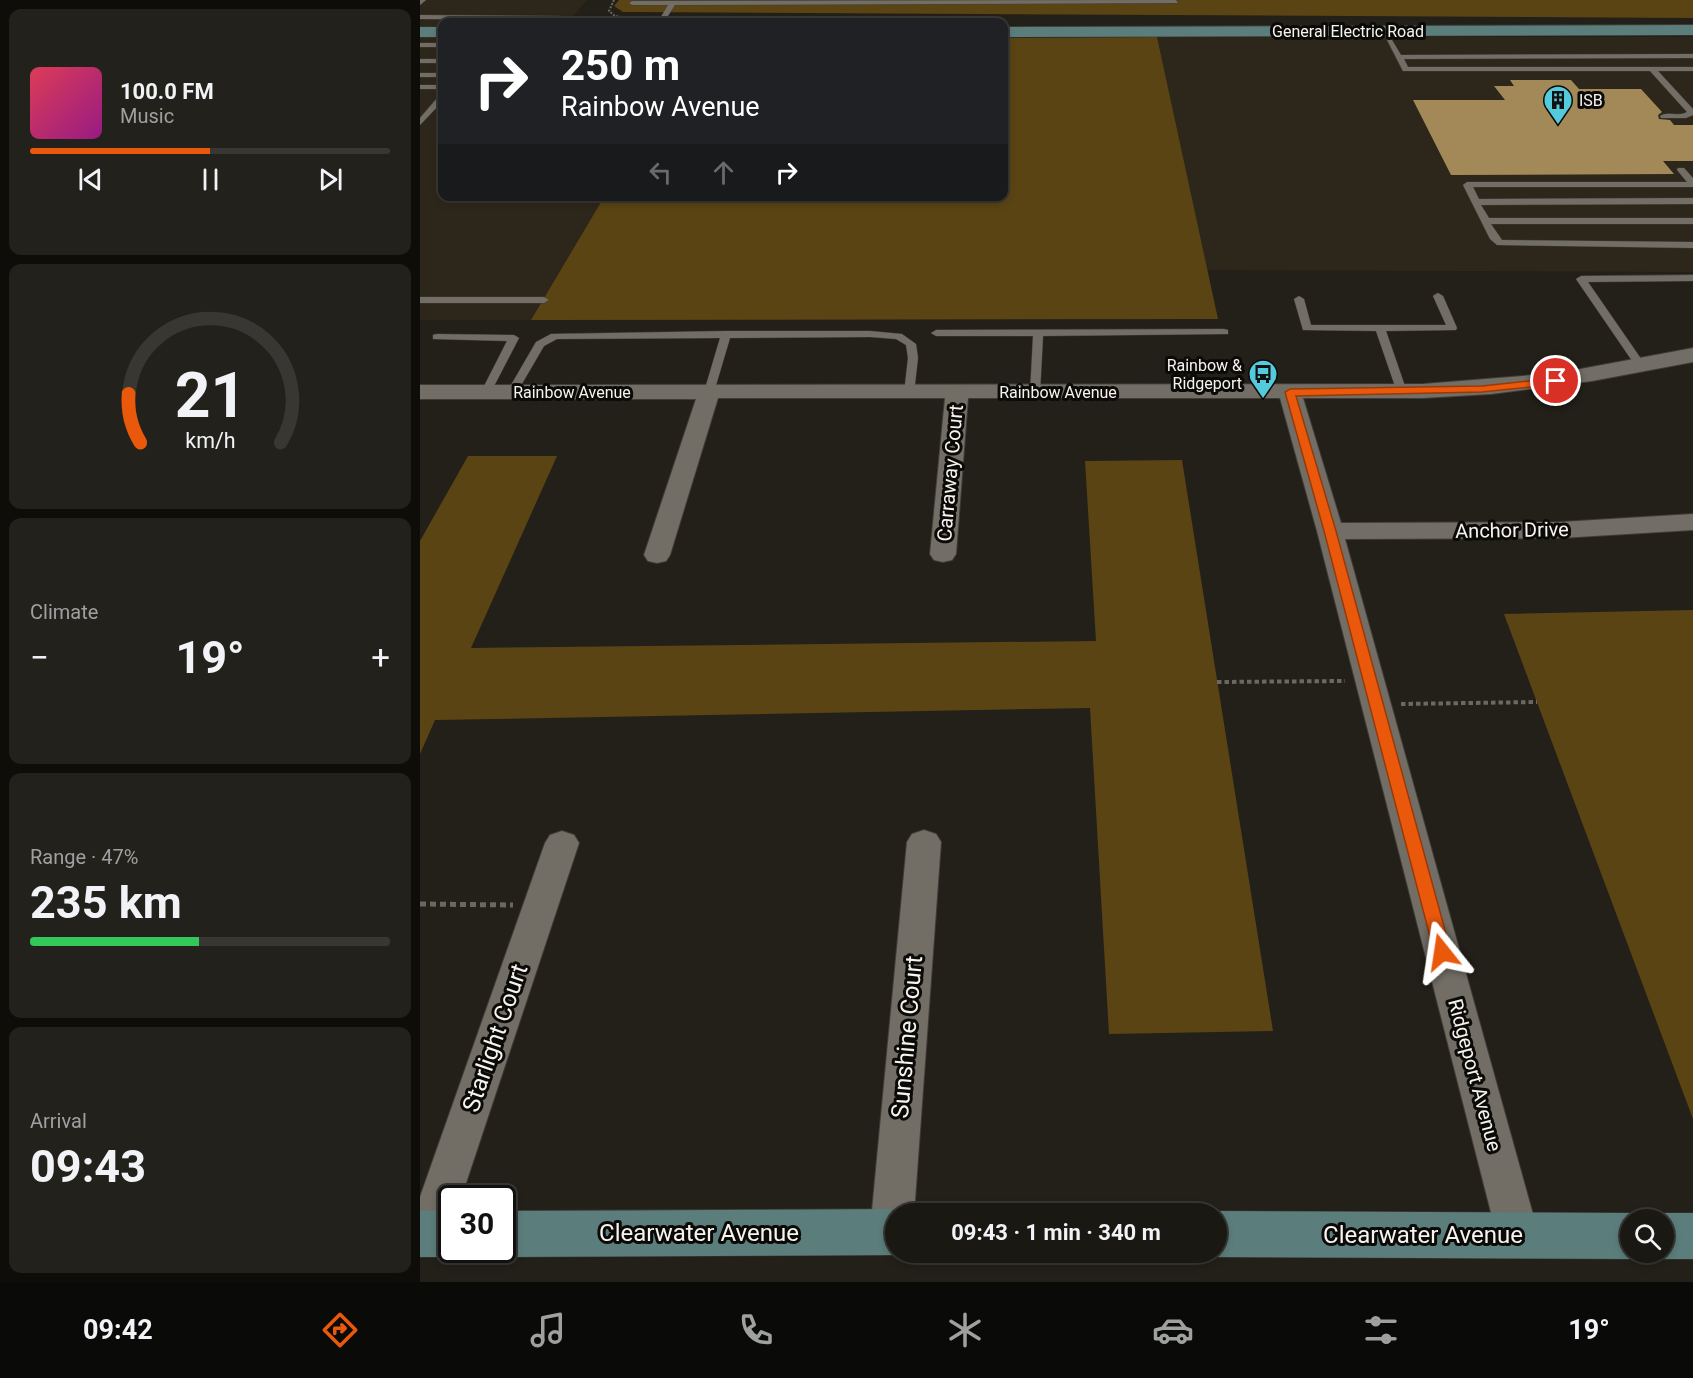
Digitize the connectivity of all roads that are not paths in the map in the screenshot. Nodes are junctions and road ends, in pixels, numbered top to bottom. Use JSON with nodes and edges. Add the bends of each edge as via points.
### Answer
{"nodes":[{"id":1,"x":1176,"y":2,"type":"dead end"},
{"id":2,"x":632,"y":3,"type":"dead end"},
{"id":3,"x":673,"y":3,"type":"junction"},
{"id":4,"x":420,"y":17,"type":"edge"},
{"id":5,"x":560,"y":18,"type":"dead end"},
{"id":6,"x":664,"y":18,"type":"edge"},
{"id":7,"x":1693,"y":30,"type":"edge"},
{"id":8,"x":1384,"y":31,"type":"junction"},
{"id":9,"x":420,"y":32,"type":"edge"},
{"id":10,"x":438,"y":32,"type":"edge"},
{"id":11,"x":1008,"y":32,"type":"edge"},
{"id":12,"x":420,"y":45,"type":"edge"},
{"id":13,"x":438,"y":45,"type":"edge"},
{"id":14,"x":1693,"y":56,"type":"edge"},
{"id":15,"x":1399,"y":57,"type":"junction"},
{"id":16,"x":420,"y":61,"type":"edge"},
{"id":17,"x":438,"y":61,"type":"edge"},
{"id":18,"x":1652,"y":69,"type":"junction"},
{"id":19,"x":1693,"y":69,"type":"edge"},
{"id":20,"x":420,"y":75,"type":"edge"},
{"id":21,"x":438,"y":75,"type":"edge"},
{"id":22,"x":420,"y":87,"type":"edge"},
{"id":23,"x":438,"y":87,"type":"edge"},
{"id":24,"x":438,"y":103,"type":"edge"},
{"id":25,"x":1664,"y":116,"type":"dead end"},
{"id":26,"x":420,"y":123,"type":"edge"},
{"id":27,"x":1693,"y":170,"type":"edge"},
{"id":28,"x":1693,"y":184,"type":"edge"},
{"id":29,"x":1693,"y":201,"type":"edge"},
{"id":30,"x":1474,"y":202,"type":"junction"},
{"id":31,"x":1485,"y":221,"type":"junction"},
{"id":32,"x":1693,"y":221,"type":"edge"},
{"id":33,"x":1693,"y":244,"type":"edge"},
{"id":34,"x":1693,"y":278,"type":"edge"},
{"id":35,"x":1438,"y":296,"type":"dead end"},
{"id":36,"x":1299,"y":299,"type":"dead end"},
{"id":37,"x":420,"y":300,"type":"edge"},
{"id":38,"x":544,"y":300,"type":"dead end"},
{"id":39,"x":1380,"y":328,"type":"junction"},
{"id":40,"x":1224,"y":332,"type":"dead end"},
{"id":41,"x":936,"y":333,"type":"dead end"},
{"id":42,"x":1038,"y":333,"type":"junction"},
{"id":43,"x":726,"y":334,"type":"junction"},
{"id":44,"x":437,"y":337,"type":"dead end"},
{"id":45,"x":1693,"y":355,"type":"edge"},
{"id":46,"x":1641,"y":366,"type":"junction"},
{"id":47,"x":420,"y":392,"type":"edge"},
{"id":48,"x":486,"y":392,"type":"junction"},
{"id":49,"x":512,"y":392,"type":"junction"},
{"id":50,"x":709,"y":392,"type":"junction"},
{"id":51,"x":1290,"y":392,"type":"junction"},
{"id":52,"x":1402,"y":392,"type":"junction"},
{"id":53,"x":909,"y":393,"type":"junction"},
{"id":54,"x":957,"y":393,"type":"junction"},
{"id":55,"x":1035,"y":393,"type":"junction"},
{"id":56,"x":1693,"y":522,"type":"edge"},
{"id":57,"x":1330,"y":531,"type":"junction"},
{"id":58,"x":944,"y":554,"type":"dead end"},
{"id":59,"x":657,"y":555,"type":"dead end"},
{"id":60,"x":924,"y":842,"type":"dead end"},
{"id":61,"x":562,"y":843,"type":"dead end"},
{"id":62,"x":895,"y":1203,"type":"edge"},
{"id":63,"x":885,"y":1232,"type":"edge"},
{"id":64,"x":433,"y":1234,"type":"edge"},
{"id":65,"x":516,"y":1234,"type":"edge"},
{"id":66,"x":1227,"y":1234,"type":"edge"},
{"id":67,"x":1518,"y":1236,"type":"junction"},
{"id":68,"x":1620,"y":1236,"type":"edge"},
{"id":69,"x":1674,"y":1236,"type":"edge"},
{"id":70,"x":1693,"y":1236,"type":"edge"}],
"edges":[{"from":1,"to":3,"type":"lane"},
{"from":2,"to":3,"type":"lane"},
{"from":3,"to":6,"type":"lane"},
{"from":4,"to":5,"type":"lane"},
{"from":7,"to":8,"type":"main road","name":"General Electric Road"},
{"from":8,"to":11,"type":"main road","name":"General Electric Road"},
{"from":8,"to":15,"type":"lane"},
{"from":9,"to":10,"type":"main road"},
{"from":12,"to":13,"type":"lane"},
{"from":14,"to":15,"type":"lane"},
{"from":15,"to":18,"type":"lane","via":[[1406,69]]},
{"from":16,"to":17,"type":"lane"},
{"from":18,"to":19,"type":"lane"},
{"from":18,"to":25,"type":"lane","via":[[1692,112],[1686,116]]},
{"from":20,"to":21,"type":"lane"},
{"from":22,"to":23,"type":"lane"},
{"from":24,"to":26,"type":"lane"},
{"from":27,"to":28,"type":"lane","via":[[1681,170]]},
{"from":28,"to":30,"type":"lane","via":[[1467,185]]},
{"from":29,"to":30,"type":"lane"},
{"from":30,"to":31,"type":"lane"},
{"from":31,"to":32,"type":"lane"},
{"from":31,"to":33,"type":"lane","via":[[1500,243]]},
{"from":34,"to":46,"type":"lane","via":[[1581,279]]},
{"from":35,"to":39,"type":"lane","via":[[1452,328]]},
{"from":36,"to":39,"type":"lane","via":[[1307,328]]},
{"from":37,"to":38,"type":"lane"},
{"from":39,"to":52,"type":"lane"},
{"from":40,"to":42,"type":"lane"},
{"from":41,"to":42,"type":"lane"},
{"from":42,"to":55,"type":"lane"},
{"from":43,"to":49,"type":"lane","via":[[548,338],[536,350]]},
{"from":43,"to":50,"type":"lane"},
{"from":43,"to":53,"type":"lane","via":[[898,336],[907,339],[913,350]]},
{"from":44,"to":48,"type":"lane","via":[[514,338]]},
{"from":45,"to":46,"type":"street","name":"Rainbow Avenue"},
{"from":46,"to":52,"type":"street","name":"Rainbow Avenue","via":[[1524,385]]},
{"from":47,"to":48,"type":"street","name":"Rainbow Avenue"},
{"from":48,"to":49,"type":"street","name":"Rainbow Avenue"},
{"from":49,"to":50,"type":"street","name":"Rainbow Avenue"},
{"from":50,"to":53,"type":"street","name":"Rainbow Avenue"},
{"from":50,"to":59,"type":"street"},
{"from":51,"to":52,"type":"street","name":"Rainbow Avenue"},
{"from":51,"to":55,"type":"street","name":"Rainbow Avenue"},
{"from":51,"to":57,"type":"street","name":"Ridgeport Avenue"},
{"from":53,"to":54,"type":"street","name":"Rainbow Avenue"},
{"from":54,"to":55,"type":"street","name":"Rainbow Avenue"},
{"from":54,"to":58,"type":"street","name":"Carraway Court"},
{"from":56,"to":57,"type":"street","name":"Anchor Drive","via":[[1561,530]]},
{"from":57,"to":67,"type":"street","name":"Ridgeport Avenue"},
{"from":60,"to":62,"type":"street","name":"Sunshine Court"},
{"from":61,"to":64,"type":"street","name":"Starlight Court"},
{"from":63,"to":65,"type":"main road","name":"Clearwater Avenue"},
{"from":66,"to":67,"type":"main road","name":"Clearwater Avenue"},
{"from":67,"to":68,"type":"main road","name":"Clearwater Avenue"},
{"from":69,"to":70,"type":"main road"}]}
